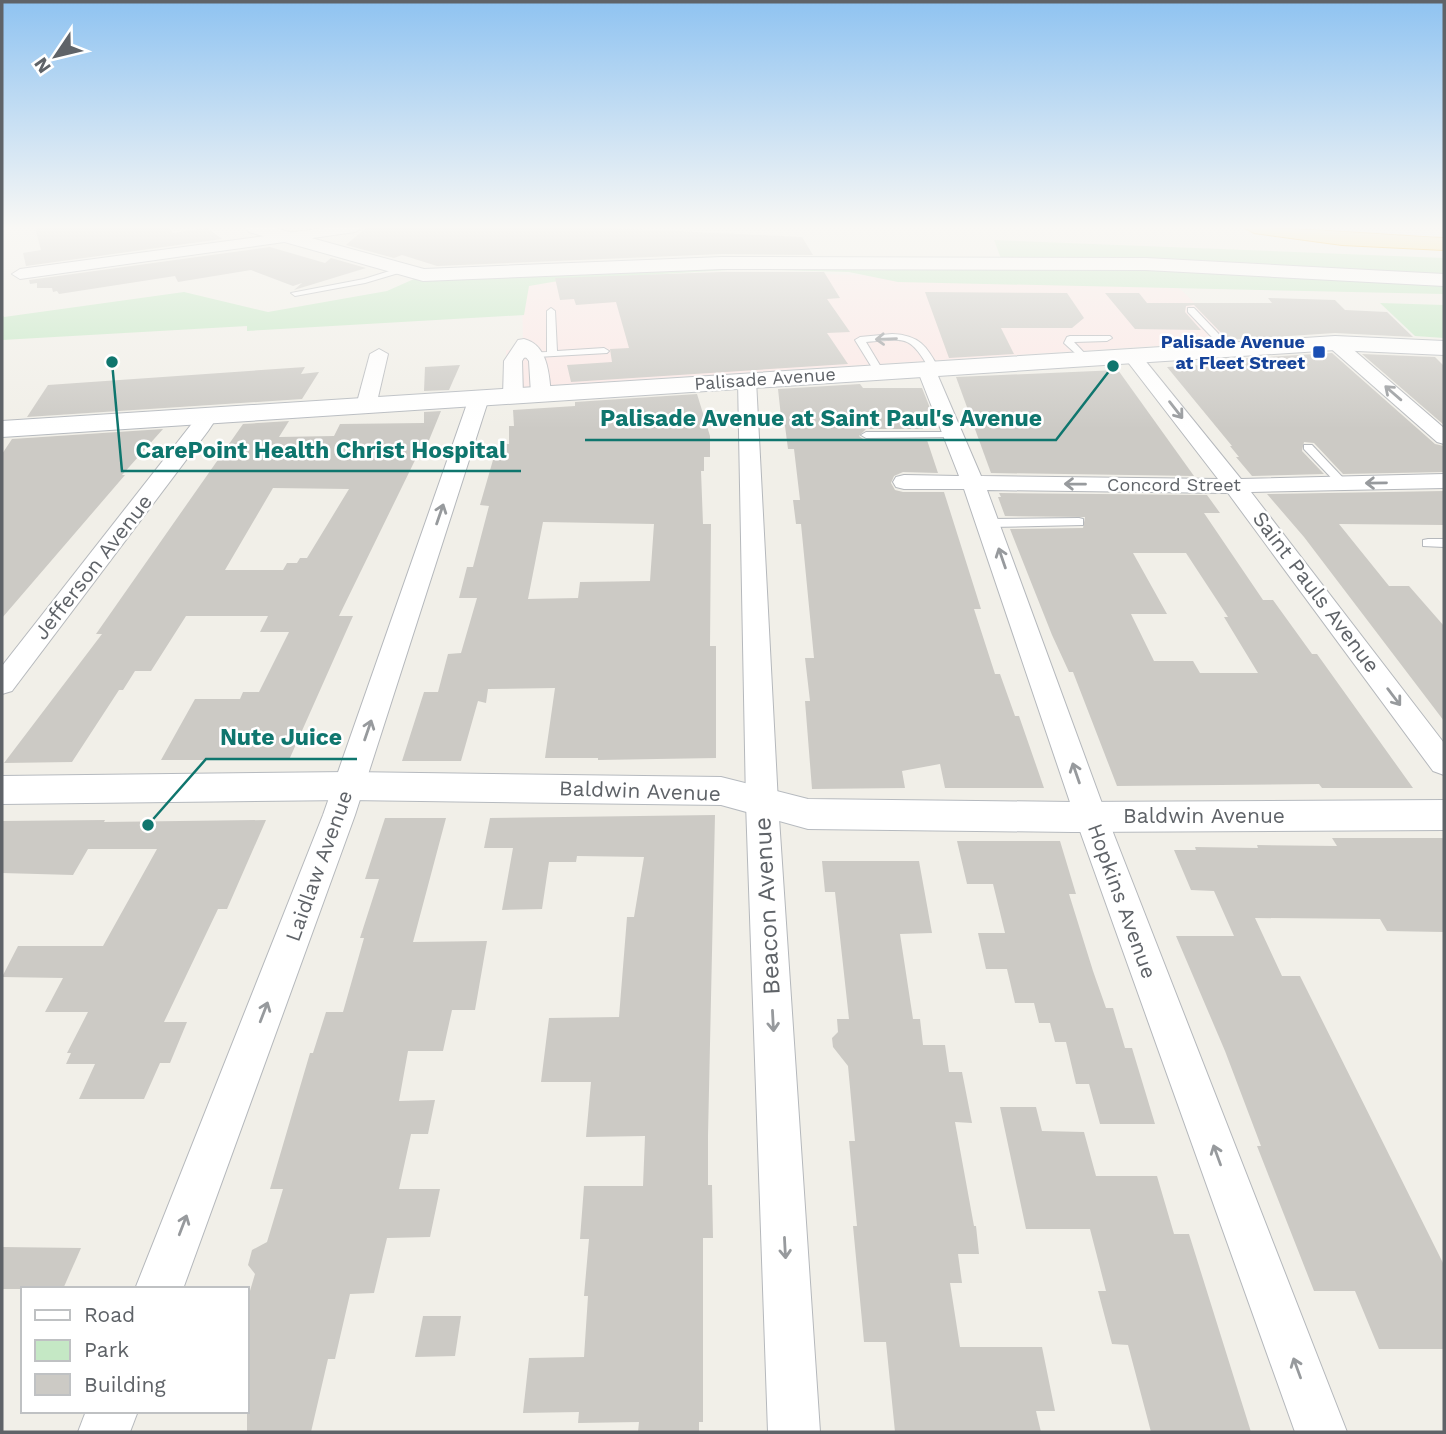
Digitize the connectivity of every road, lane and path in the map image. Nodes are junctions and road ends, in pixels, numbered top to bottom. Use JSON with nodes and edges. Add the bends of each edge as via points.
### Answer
{"nodes":[{"id":1,"x":1191,"y":310,"type":"dead end"},
{"id":2,"x":551,"y":311,"type":"dead end"},
{"id":3,"x":1107,"y":338,"type":"dead end"},
{"id":4,"x":1335,"y":343,"type":"junction"},
{"id":5,"x":1444,"y":348,"type":"edge"},
{"id":6,"x":1229,"y":350,"type":"junction"},
{"id":7,"x":604,"y":351,"type":"dead end"},
{"id":8,"x":379,"y":354,"type":"dead end"},
{"id":9,"x":534,"y":356,"type":"junction"},
{"id":10,"x":1133,"y":357,"type":"junction"},
{"id":11,"x":1086,"y":360,"type":"junction"},
{"id":12,"x":930,"y":369,"type":"junction"},
{"id":13,"x":879,"y":372,"type":"junction"},
{"id":14,"x":747,"y":380,"type":"junction"},
{"id":15,"x":541,"y":394,"type":"junction"},
{"id":16,"x":513,"y":396,"type":"junction"},
{"id":17,"x":479,"y":398,"type":"junction"},
{"id":18,"x":366,"y":406,"type":"junction"},
{"id":19,"x":208,"y":416,"type":"junction"},
{"id":20,"x":2,"y":429,"type":"edge"},
{"id":21,"x":866,"y":435,"type":"dead end"},
{"id":22,"x":953,"y":435,"type":"junction"},
{"id":23,"x":1444,"y":438,"type":"edge"},
{"id":24,"x":1308,"y":447,"type":"dead end"},
{"id":25,"x":1444,"y":481,"type":"edge"},
{"id":26,"x":904,"y":482,"type":"dead end"},
{"id":27,"x":972,"y":482,"type":"junction"},
{"id":28,"x":1343,"y":484,"type":"junction"},
{"id":29,"x":1235,"y":486,"type":"junction"},
{"id":30,"x":1079,"y":522,"type":"dead end"},
{"id":31,"x":989,"y":523,"type":"junction"},
{"id":32,"x":1428,"y":543,"type":"dead end"},
{"id":33,"x":1444,"y":543,"type":"edge"},
{"id":34,"x":2,"y":685,"type":"edge"},
{"id":35,"x":1444,"y":764,"type":"edge"},
{"id":36,"x":349,"y":786,"type":"junction"},
{"id":37,"x":2,"y":790,"type":"edge"},
{"id":38,"x":762,"y":803,"type":"junction"},
{"id":39,"x":1444,"y":815,"type":"edge"},
{"id":40,"x":1091,"y":817,"type":"junction"},
{"id":41,"x":160,"y":1287,"type":"edge"},
{"id":42,"x":112,"y":1413,"type":"edge"},
{"id":43,"x":104,"y":1432,"type":"edge"},
{"id":44,"x":794,"y":1432,"type":"edge"},
{"id":45,"x":1321,"y":1432,"type":"edge"}],
"edges":[{"from":1,"to":6,"type":"lane"},
{"from":2,"to":9,"type":"lane"},
{"from":3,"to":11,"type":"lane","via":[[1070,339],[1069,344]]},
{"from":4,"to":5,"type":"street","name":"Palisade Avenue"},
{"from":4,"to":6,"type":"street","name":"Palisade Avenue"},
{"from":23,"to":4,"type":"street","one_way":true},
{"from":6,"to":10,"type":"street","name":"Palisade Avenue"},
{"from":7,"to":9,"type":"lane"},
{"from":8,"to":18,"type":"street"},
{"from":9,"to":15,"type":"street"},
{"from":9,"to":16,"type":"street","via":[[513,360]]},
{"from":10,"to":11,"type":"street","name":"Palisade Avenue"},
{"from":10,"to":29,"type":"street","name":"Saint Pauls Avenue","one_way":true},
{"from":11,"to":12,"type":"street","name":"Palisade Avenue"},
{"from":12,"to":13,"type":"street","name":"Palisade Avenue"},
{"from":12,"to":13,"type":"lane","one_way":true,"via":[[915,341],[860,340]]},
{"from":12,"to":22,"type":"street","name":"Hopkins Avenue"},
{"from":13,"to":14,"type":"street","name":"Palisade Avenue"},
{"from":14,"to":15,"type":"street","name":"Palisade Avenue"},
{"from":14,"to":38,"type":"street","name":"Beacon Avenue"},
{"from":15,"to":16,"type":"street","name":"Palisade Avenue"},
{"from":16,"to":17,"type":"street","name":"Palisade Avenue"},
{"from":17,"to":18,"type":"street","name":"Palisade Avenue"},
{"from":36,"to":17,"type":"street","name":"Laidlaw Avenue","one_way":true},
{"from":18,"to":19,"type":"street","name":"Palisade Avenue"},
{"from":19,"to":20,"type":"street","name":"Palisade Avenue"},
{"from":19,"to":34,"type":"street","name":"Jefferson Avenue"},
{"from":21,"to":22,"type":"lane"},
{"from":22,"to":27,"type":"street","name":"Hopkins Avenue"},
{"from":24,"to":28,"type":"lane"},
{"from":25,"to":28,"type":"street","name":"Concord Street","one_way":true},
{"from":26,"to":27,"type":"street","name":"Concord Street"},
{"from":29,"to":27,"type":"street","name":"Concord Street","one_way":true},
{"from":27,"to":31,"type":"street","name":"Hopkins Avenue"},
{"from":28,"to":29,"type":"street","name":"Concord Street"},
{"from":29,"to":35,"type":"street","name":"Saint Pauls Avenue","one_way":true},
{"from":30,"to":31,"type":"lane"},
{"from":40,"to":31,"type":"street","name":"Hopkins Avenue","one_way":true},
{"from":32,"to":33,"type":"lane"},
{"from":36,"to":37,"type":"street","name":"Baldwin Avenue"},
{"from":36,"to":38,"type":"street","name":"Baldwin Avenue","via":[[721,791]]},
{"from":41,"to":36,"type":"street","name":"Laidlaw Avenue","one_way":true},
{"from":38,"to":40,"type":"street","name":"Baldwin Avenue","via":[[808,814]]},
{"from":38,"to":44,"type":"street","name":"Beacon Avenue","one_way":true},
{"from":39,"to":40,"type":"street","name":"Baldwin Avenue"},
{"from":45,"to":40,"type":"street","name":"Hopkins Avenue","one_way":true},
{"from":42,"to":43,"type":"street"}]}
